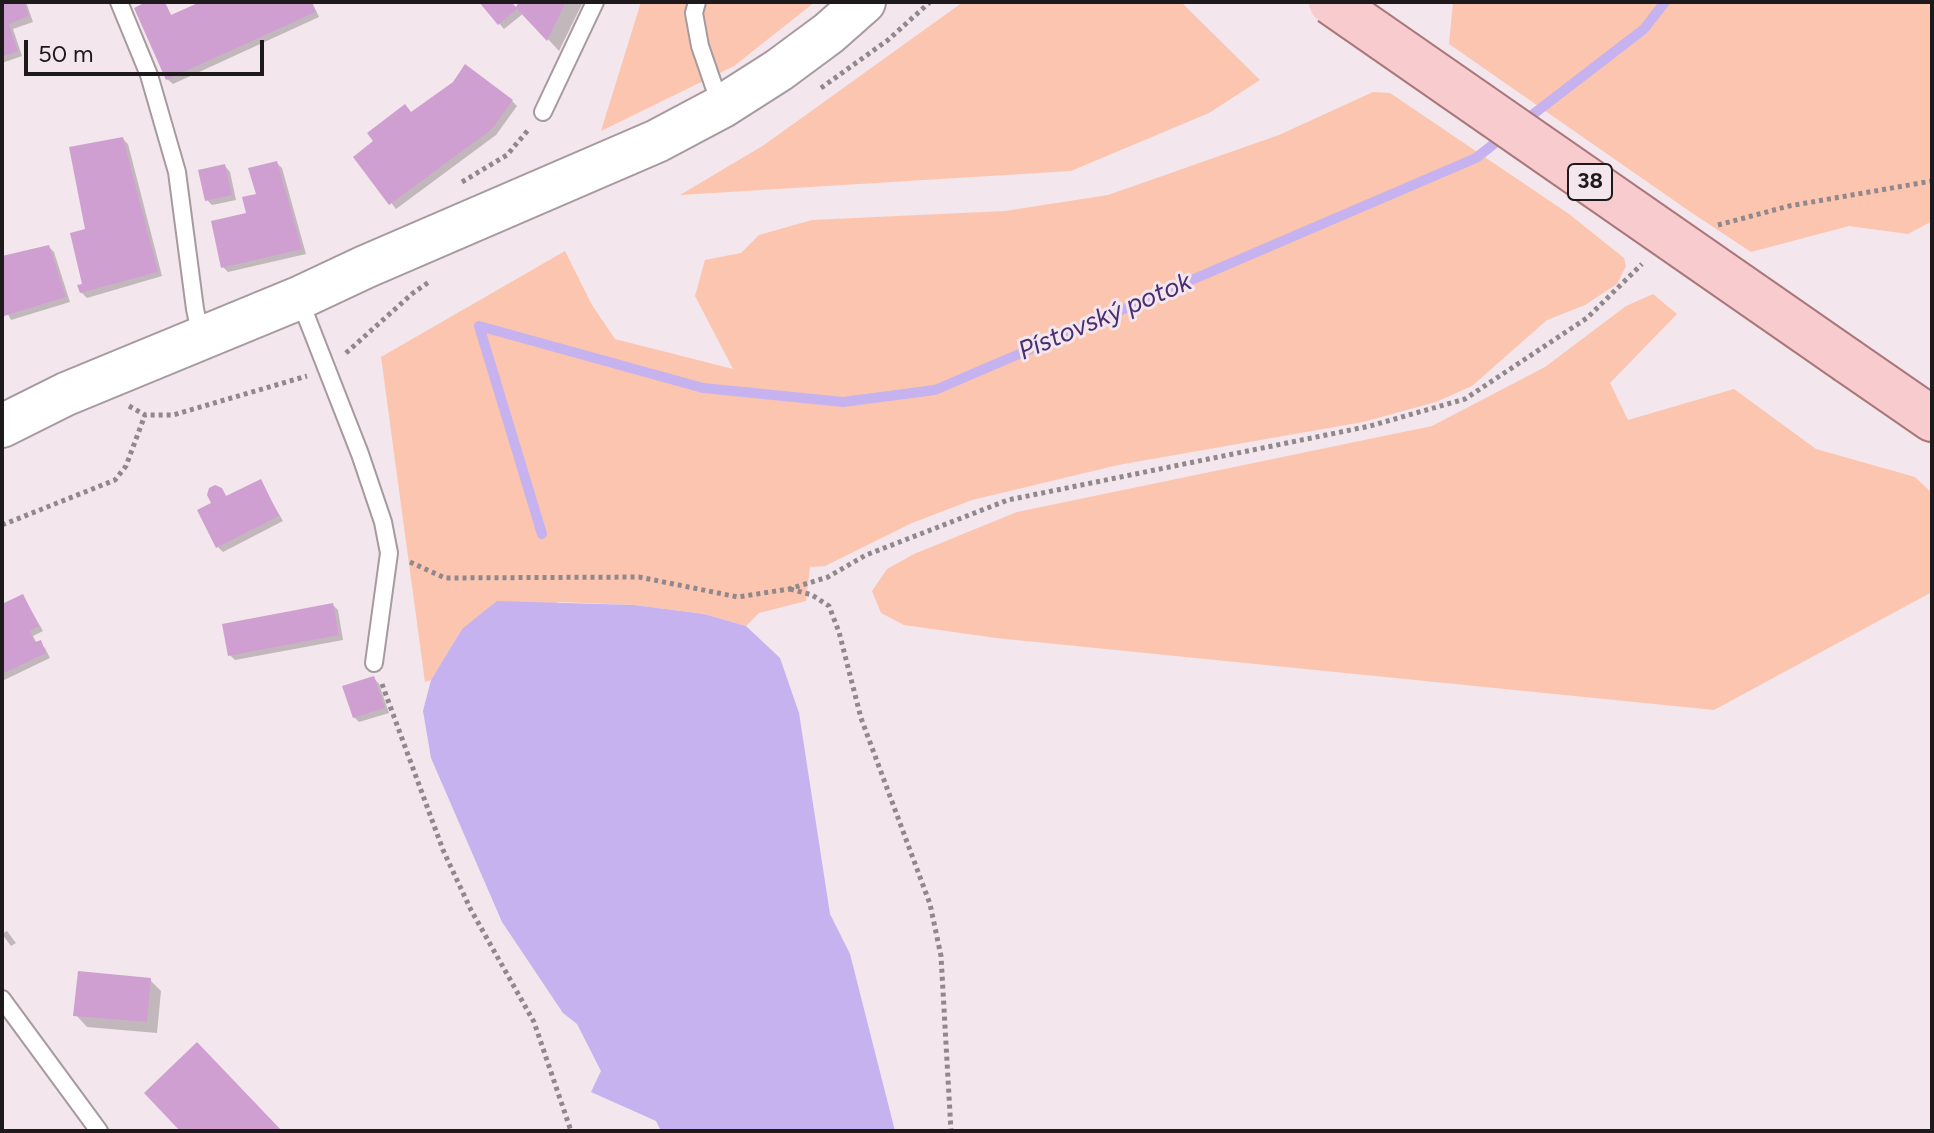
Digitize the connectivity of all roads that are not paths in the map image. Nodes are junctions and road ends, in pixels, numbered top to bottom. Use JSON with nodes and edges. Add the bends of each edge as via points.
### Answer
{"nodes":[{"id":1,"x":119,"y":2,"type":"edge"},
{"id":2,"x":595,"y":2,"type":"edge"},
{"id":3,"x":697,"y":2,"type":"edge"},
{"id":4,"x":864,"y":2,"type":"edge"},
{"id":5,"x":1331,"y":2,"type":"edge"},
{"id":6,"x":721,"y":107,"type":"junction"},
{"id":7,"x":543,"y":112,"type":"dead end"},
{"id":8,"x":299,"y":298,"type":"junction"},
{"id":9,"x":201,"y":338,"type":"junction"},
{"id":10,"x":1932,"y":419,"type":"edge"},
{"id":11,"x":2,"y":426,"type":"edge"},
{"id":12,"x":374,"y":663,"type":"road end"},
{"id":13,"x":2,"y":999,"type":"edge"},
{"id":14,"x":99,"y":1131,"type":"edge"}],
"edges":[{"from":1,"to":9,"type":"lane","via":[[149,75],[177,172]]},
{"from":2,"to":7,"type":"lane"},
{"from":3,"to":6,"type":"lane","via":[[700,46]]},
{"from":4,"to":6,"type":"street","via":[[816,43]]},
{"from":5,"to":10,"type":"main road","number":"38","bridge":true},
{"from":6,"to":8,"type":"street","via":[[657,141]]},
{"from":8,"to":9,"type":"street"},
{"from":8,"to":12,"type":"lane","via":[[383,522],[389,553]]},
{"from":9,"to":11,"type":"street"},
{"from":13,"to":14,"type":"lane"}]}
